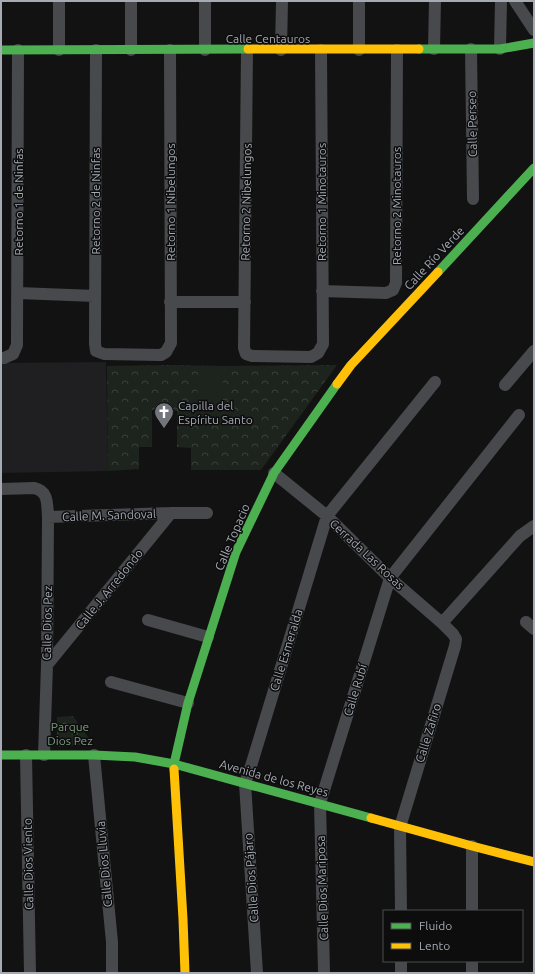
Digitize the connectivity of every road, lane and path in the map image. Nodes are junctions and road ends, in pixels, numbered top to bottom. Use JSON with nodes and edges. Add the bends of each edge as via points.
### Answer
{"nodes":[{"id":1,"x":59,"y":1,"type":"edge"},
{"id":2,"x":131,"y":1,"type":"edge"},
{"id":3,"x":205,"y":1,"type":"edge"},
{"id":4,"x":282,"y":1,"type":"edge"},
{"id":5,"x":359,"y":1,"type":"edge"},
{"id":6,"x":434,"y":1,"type":"edge"},
{"id":7,"x":501,"y":1,"type":"edge"},
{"id":8,"x":515,"y":1,"type":"edge"},
{"id":9,"x":534,"y":30,"type":"edge"},
{"id":10,"x":534,"y":44,"type":"edge"},
{"id":11,"x":434,"y":49,"type":"junction"},
{"id":12,"x":471,"y":49,"type":"junction"},
{"id":13,"x":500,"y":49,"type":"junction"},
{"id":14,"x":1,"y":50,"type":"edge"},
{"id":15,"x":18,"y":50,"type":"junction"},
{"id":16,"x":59,"y":50,"type":"junction"},
{"id":17,"x":96,"y":50,"type":"junction"},
{"id":18,"x":131,"y":50,"type":"junction"},
{"id":19,"x":170,"y":50,"type":"junction"},
{"id":20,"x":205,"y":50,"type":"junction"},
{"id":21,"x":247,"y":50,"type":"junction"},
{"id":22,"x":281,"y":50,"type":"junction"},
{"id":23,"x":320,"y":50,"type":"junction"},
{"id":24,"x":359,"y":50,"type":"junction"},
{"id":25,"x":397,"y":50,"type":"junction"},
{"id":26,"x":534,"y":168,"type":"edge"},
{"id":27,"x":530,"y":182,"type":"edge"},
{"id":28,"x":473,"y":199,"type":"dead end"},
{"id":29,"x":322,"y":291,"type":"junction"},
{"id":30,"x":18,"y":293,"type":"junction"},
{"id":31,"x":95,"y":296,"type":"junction"},
{"id":32,"x":170,"y":302,"type":"junction"},
{"id":33,"x":245,"y":302,"type":"junction"},
{"id":34,"x":534,"y":351,"type":"edge"},
{"id":35,"x":166,"y":352,"type":"joint"},
{"id":36,"x":246,"y":354,"type":"joint"},
{"id":37,"x":1,"y":358,"type":"edge"},
{"id":38,"x":351,"y":365,"type":"joint"},
{"id":39,"x":435,"y":382,"type":"dead end"},
{"id":40,"x":505,"y":385,"type":"dead end"},
{"id":41,"x":519,"y":415,"type":"dead end"},
{"id":42,"x":274,"y":473,"type":"junction"},
{"id":43,"x":1,"y":488,"type":"edge"},
{"id":44,"x":171,"y":513,"type":"junction"},
{"id":45,"x":207,"y":513,"type":"dead end"},
{"id":46,"x":326,"y":516,"type":"junction"},
{"id":47,"x":48,"y":517,"type":"junction"},
{"id":48,"x":534,"y":526,"type":"edge"},
{"id":49,"x":390,"y":578,"type":"junction"},
{"id":50,"x":148,"y":620,"type":"dead end"},
{"id":51,"x":442,"y":623,"type":"junction"},
{"id":52,"x":208,"y":637,"type":"junction"},
{"id":53,"x":456,"y":639,"type":"joint"},
{"id":54,"x":46,"y":665,"type":"junction"},
{"id":55,"x":111,"y":682,"type":"dead end"},
{"id":56,"x":188,"y":703,"type":"junction"},
{"id":57,"x":1,"y":755,"type":"edge"},
{"id":58,"x":26,"y":755,"type":"junction"},
{"id":59,"x":44,"y":755,"type":"junction"},
{"id":60,"x":94,"y":755,"type":"junction"},
{"id":61,"x":174,"y":764,"type":"junction"},
{"id":62,"x":245,"y":783,"type":"junction"},
{"id":63,"x":320,"y":803,"type":"junction"},
{"id":64,"x":400,"y":826,"type":"junction"},
{"id":65,"x":472,"y":846,"type":"junction"},
{"id":66,"x":534,"y":862,"type":"edge"},
{"id":67,"x":401,"y":910,"type":"edge"},
{"id":68,"x":472,"y":910,"type":"edge"},
{"id":69,"x":401,"y":962,"type":"edge"},
{"id":70,"x":472,"y":962,"type":"edge"},
{"id":71,"x":30,"y":973,"type":"edge"},
{"id":72,"x":112,"y":973,"type":"edge"},
{"id":73,"x":184,"y":973,"type":"edge"},
{"id":74,"x":256,"y":973,"type":"edge"},
{"id":75,"x":324,"y":973,"type":"edge"},
{"id":76,"x":401,"y":973,"type":"edge"},
{"id":77,"x":472,"y":973,"type":"edge"}],
"edges":[{"from":1,"to":16,"type":"street"},
{"from":2,"to":18,"type":"street"},
{"from":3,"to":20,"type":"street"},
{"from":4,"to":22,"type":"street"},
{"from":5,"to":24,"type":"street"},
{"from":6,"to":11,"type":"street"},
{"from":7,"to":13,"type":"street"},
{"from":8,"to":9,"type":"street"},
{"from":10,"to":13,"type":"street","name":"Calle Centauros"},
{"from":11,"to":12,"type":"street","name":"Calle Centauros"},
{"from":11,"to":25,"type":"street","name":"Calle Centauros"},
{"from":12,"to":13,"type":"street","name":"Calle Centauros"},
{"from":12,"to":28,"type":"street","name":"Calle Perseo"},
{"from":14,"to":15,"type":"street","name":"Calle Centauros"},
{"from":15,"to":16,"type":"street","name":"Calle Centauros"},
{"from":15,"to":30,"type":"street","name":"Retorno 1 de Ninfas"},
{"from":16,"to":17,"type":"street","name":"Calle Centauros"},
{"from":17,"to":18,"type":"street","name":"Calle Centauros"},
{"from":17,"to":31,"type":"street","name":"Retorno 2 de Ninfas"},
{"from":18,"to":19,"type":"street","name":"Calle Centauros"},
{"from":19,"to":20,"type":"street","name":"Calle Centauros"},
{"from":19,"to":32,"type":"street","name":"Retorno 1 Nibelungos"},
{"from":20,"to":21,"type":"street","name":"Calle Centauros"},
{"from":21,"to":22,"type":"street","name":"Calle Centauros"},
{"from":21,"to":33,"type":"street","name":"Retorno 2 Nibelungos"},
{"from":22,"to":23,"type":"street","name":"Calle Centauros"},
{"from":23,"to":24,"type":"street","name":"Calle Centauros"},
{"from":23,"to":29,"type":"street","name":"Retorno 1 Minotauros"},
{"from":24,"to":25,"type":"street","name":"Calle Centauros"},
{"from":25,"to":29,"type":"street","name":"Retorno 2 Minotauros","via":[[396,283],[393,290],[386,293]]},
{"from":26,"to":27,"type":"street","name":"Calle Río Verde"},
{"from":27,"to":38,"type":"street","name":"Calle Río Verde"},
{"from":29,"to":36,"type":"street","name":"Retorno 1 Minotauros","via":[[323,344],[318,353],[311,357]]},
{"from":30,"to":31,"type":"street"},
{"from":30,"to":37,"type":"street","name":"Retorno 1 de Ninfas","via":[[17,345],[13,354]]},
{"from":31,"to":35,"type":"street","name":"Retorno 2 de Ninfas","via":[[96,352],[160,355]]},
{"from":32,"to":33,"type":"street"},
{"from":32,"to":35,"type":"street","name":"Retorno 1 Nibelungos","via":[[171,342]]},
{"from":33,"to":36,"type":"street","name":"Retorno 2 Nibelungos"},
{"from":34,"to":40,"type":"street"},
{"from":38,"to":42,"type":"street","name":"Calle Topacio"},
{"from":39,"to":46,"type":"street"},
{"from":41,"to":49,"type":"street"},
{"from":42,"to":46,"type":"street","name":"Cerrada Las Rosas"},
{"from":42,"to":52,"type":"street","name":"Calle Topacio","via":[[236,552]]},
{"from":43,"to":47,"type":"street","name":"Calle Dios Pez","via":[[39,489],[45,495]]},
{"from":44,"to":45,"type":"street","name":"Calle M. Sandoval"},
{"from":44,"to":47,"type":"street","name":"Calle M. Sandoval"},
{"from":44,"to":54,"type":"street","name":"Calle J. Arredondo"},
{"from":46,"to":49,"type":"street","name":"Cerrada Las Rosas"},
{"from":46,"to":62,"type":"street","name":"Calle Esmeralda"},
{"from":47,"to":54,"type":"street","name":"Calle Dios Pez"},
{"from":48,"to":51,"type":"street","via":[[520,536]]},
{"from":49,"to":51,"type":"street","name":"Cerrada Las Rosas"},
{"from":49,"to":63,"type":"street","name":"Calle Rubí"},
{"from":50,"to":52,"type":"street"},
{"from":51,"to":53,"type":"street","name":"Cerrada Las Rosas"},
{"from":52,"to":56,"type":"street","name":"Calle Topacio"},
{"from":53,"to":64,"type":"street","name":"Calle Zafiro"},
{"from":54,"to":59,"type":"street","name":"Calle Dios Pez"},
{"from":55,"to":56,"type":"street"},
{"from":56,"to":61,"type":"street","name":"Calle Topacio"},
{"from":57,"to":58,"type":"street","name":"Avenida de los Reyes"},
{"from":58,"to":59,"type":"street","name":"Avenida de los Reyes"},
{"from":58,"to":71,"type":"street","name":"Calle Dios Viento"},
{"from":59,"to":60,"type":"street","name":"Avenida de los Reyes"},
{"from":60,"to":61,"type":"street","name":"Avenida de los Reyes","via":[[135,757]]},
{"from":60,"to":72,"type":"street","name":"Calle Dios Lluvia","via":[[112,942]]},
{"from":61,"to":62,"type":"street","name":"Avenida de los Reyes"},
{"from":61,"to":73,"type":"street","name":"Calle Topacio"},
{"from":62,"to":63,"type":"street","name":"Avenida de los Reyes"},
{"from":62,"to":74,"type":"street","name":"Calle Dios Pájaro"},
{"from":63,"to":64,"type":"street","name":"Avenida de los Reyes"},
{"from":63,"to":75,"type":"street","name":"Calle Dios Mariposa"},
{"from":64,"to":65,"type":"street","name":"Avenida de los Reyes"},
{"from":64,"to":67,"type":"street","name":"Calle Zafiro"},
{"from":65,"to":66,"type":"street","name":"Avenida de los Reyes"},
{"from":65,"to":68,"type":"street"},
{"from":69,"to":76,"type":"street"},
{"from":70,"to":77,"type":"street"}]}
